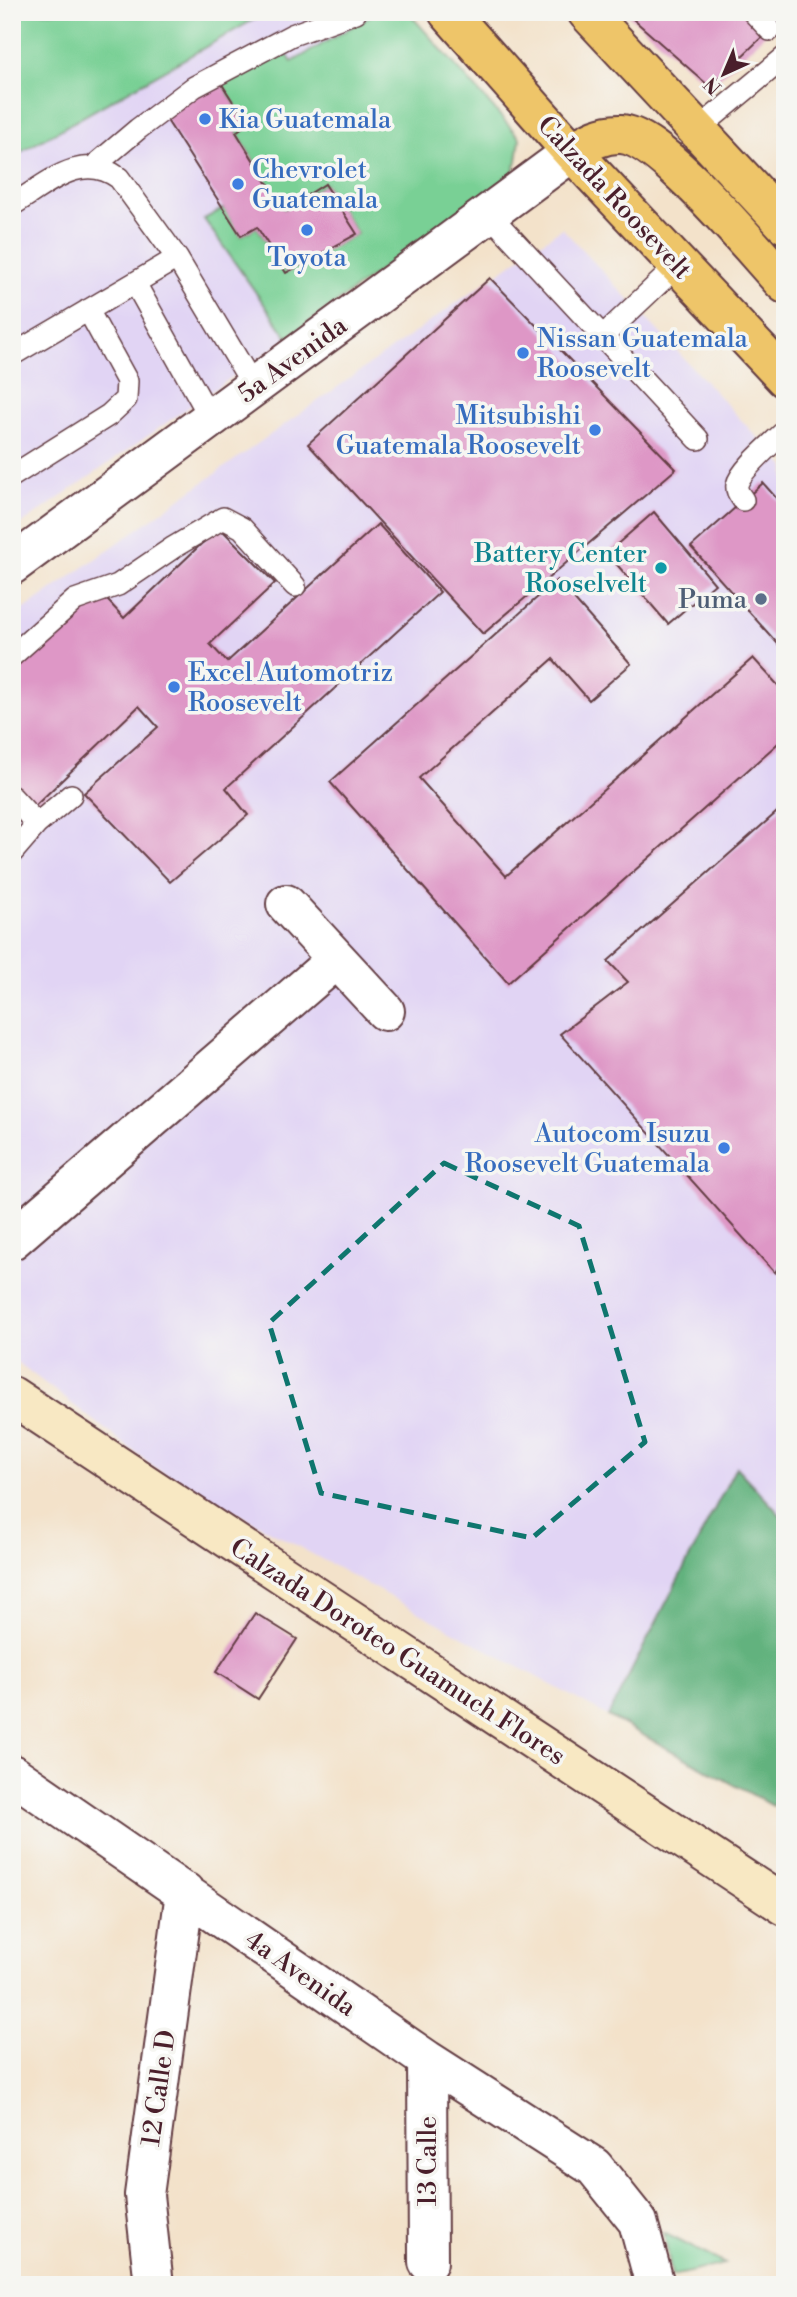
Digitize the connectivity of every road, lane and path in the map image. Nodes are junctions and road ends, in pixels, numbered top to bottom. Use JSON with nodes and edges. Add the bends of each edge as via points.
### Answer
{"nodes":[{"id":1,"x":356,"y":12,"type":"edge"},
{"id":2,"x":448,"y":12,"type":"edge"},
{"id":3,"x":753,"y":12,"type":"edge"},
{"id":4,"x":602,"y":18,"type":"edge"},
{"id":5,"x":769,"y":30,"type":"dead end"},
{"id":6,"x":785,"y":57,"type":"edge"},
{"id":7,"x":697,"y":130,"type":"junction"},
{"id":8,"x":572,"y":152,"type":"junction"},
{"id":9,"x":93,"y":167,"type":"junction"},
{"id":10,"x":12,"y":205,"type":"edge"},
{"id":11,"x":489,"y":214,"type":"junction"},
{"id":12,"x":785,"y":224,"type":"edge"},
{"id":13,"x":177,"y":258,"type":"junction"},
{"id":14,"x":678,"y":265,"type":"junction"},
{"id":15,"x":135,"y":283,"type":"junction"},
{"id":16,"x":785,"y":284,"type":"edge"},
{"id":17,"x":88,"y":310,"type":"junction"},
{"id":18,"x":603,"y":336,"type":"junction"},
{"id":19,"x":12,"y":355,"type":"edge"},
{"id":20,"x":785,"y":378,"type":"edge"},
{"id":21,"x":254,"y":387,"type":"junction"},
{"id":22,"x":211,"y":419,"type":"junction"},
{"id":23,"x":785,"y":431,"type":"edge"},
{"id":24,"x":698,"y":439,"type":"dead end"},
{"id":25,"x":12,"y":476,"type":"edge"},
{"id":26,"x":743,"y":500,"type":"dead end"},
{"id":27,"x":12,"y":565,"type":"edge"},
{"id":28,"x":295,"y":586,"type":"dead end"},
{"id":29,"x":14,"y":650,"type":"edge"},
{"id":30,"x":71,"y":795,"type":"dead end"},
{"id":31,"x":12,"y":797,"type":"edge"},
{"id":32,"x":37,"y":824,"type":"junction"},
{"id":33,"x":12,"y":853,"type":"edge"},
{"id":34,"x":286,"y":904,"type":"dead end"},
{"id":35,"x":337,"y":959,"type":"junction"},
{"id":36,"x":385,"y":1011,"type":"dead end"},
{"id":37,"x":12,"y":1240,"type":"edge"},
{"id":38,"x":12,"y":1396,"type":"edge"},
{"id":39,"x":12,"y":1774,"type":"edge"},
{"id":40,"x":185,"y":1892,"type":"junction"},
{"id":41,"x":785,"y":1906,"type":"edge"},
{"id":42,"x":427,"y":2060,"type":"junction"},
{"id":43,"x":428,"y":2262,"type":"dead end"},
{"id":44,"x":154,"y":2285,"type":"edge"},
{"id":45,"x":655,"y":2285,"type":"edge"}],
"edges":[{"from":1,"to":9,"type":"lane","via":[[292,35],[194,88]]},
{"from":2,"to":8,"type":"highway","name":"Calzada Roosevelt"},
{"from":3,"to":5,"type":"lane"},
{"from":4,"to":7,"type":"highway"},
{"from":6,"to":7,"type":"lane"},
{"from":7,"to":12,"type":"highway"},
{"from":8,"to":11,"type":"street","name":"5a Avenida"},
{"from":8,"to":14,"type":"highway","name":"Calzada Roosevelt"},
{"from":8,"to":16,"type":"highway","via":[[592,140],[622,134],[650,146],[674,164]]},
{"from":9,"to":10,"type":"lane","via":[[75,168]]},
{"from":9,"to":13,"type":"lane","via":[[120,178]]},
{"from":11,"to":18,"type":"lane"},
{"from":11,"to":21,"type":"street","name":"5a Avenida"},
{"from":13,"to":15,"type":"lane"},
{"from":13,"to":21,"type":"lane"},
{"from":14,"to":18,"type":"lane"},
{"from":14,"to":20,"type":"highway","name":"Calzada Roosevelt"},
{"from":15,"to":17,"type":"lane"},
{"from":15,"to":22,"type":"lane"},
{"from":17,"to":19,"type":"lane"},
{"from":17,"to":25,"type":"lane","via":[[127,381],[126,399],[109,415]]},
{"from":18,"to":24,"type":"lane"},
{"from":21,"to":22,"type":"street","name":"5a Avenida"},
{"from":22,"to":27,"type":"street","name":"5a Avenida"},
{"from":23,"to":26,"type":"lane","via":[[743,474],[737,484]]},
{"from":28,"to":29,"type":"lane","via":[[242,528],[223,518],[118,585],[75,600]]},
{"from":30,"to":32,"type":"lane"},
{"from":31,"to":32,"type":"lane"},
{"from":32,"to":33,"type":"lane"},
{"from":34,"to":35,"type":"street"},
{"from":35,"to":36,"type":"street"},
{"from":35,"to":37,"type":"street"},
{"from":38,"to":41,"type":"main road","name":"Calzada Doroteo Guamuch Flores"},
{"from":39,"to":40,"type":"street","name":"4a Avenida"},
{"from":40,"to":42,"type":"street","name":"4a Avenida"},
{"from":40,"to":44,"type":"street","name":"12 Calle D","via":[[144,2195]]},
{"from":42,"to":43,"type":"street","name":"13 Calle"},
{"from":42,"to":45,"type":"street","name":"4a Avenida","via":[[594,2167],[638,2222]]}]}
